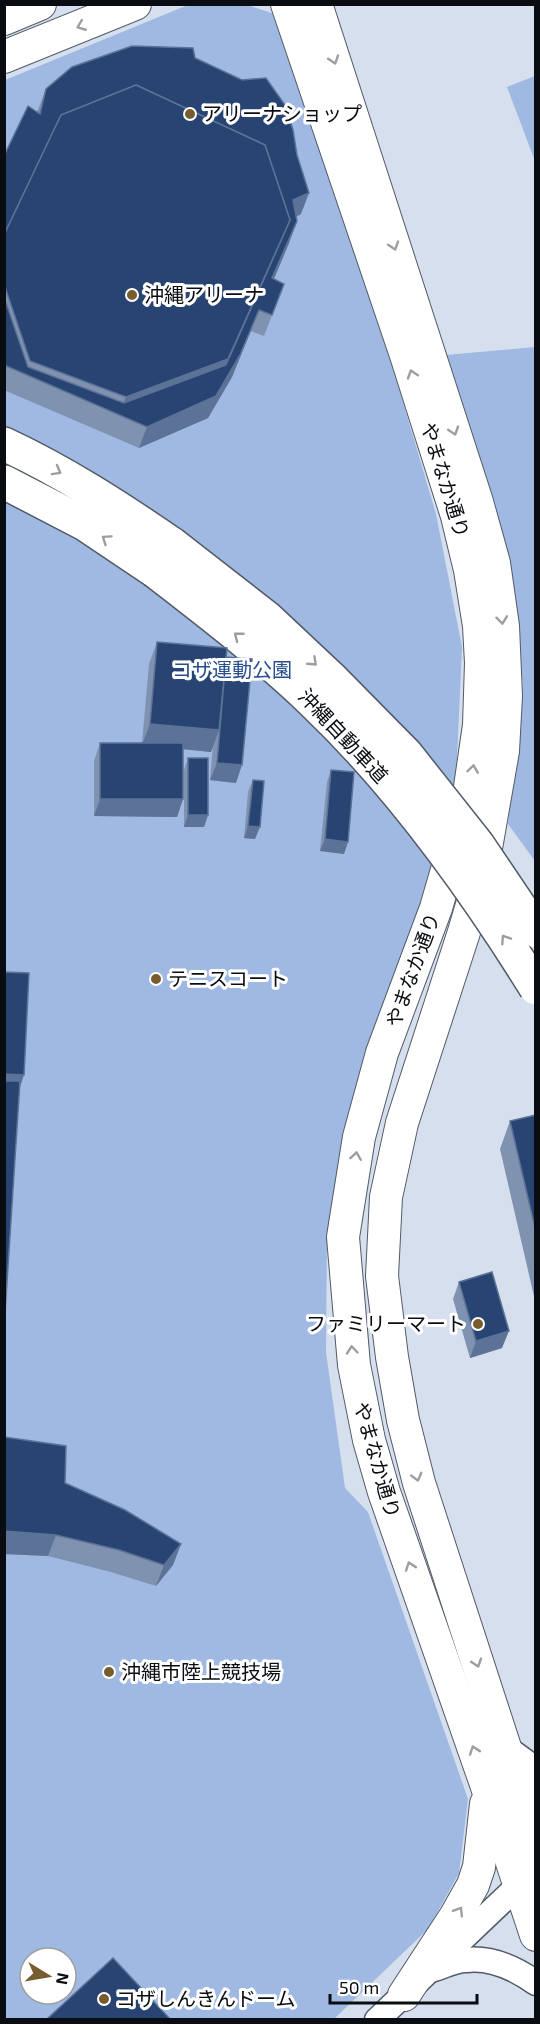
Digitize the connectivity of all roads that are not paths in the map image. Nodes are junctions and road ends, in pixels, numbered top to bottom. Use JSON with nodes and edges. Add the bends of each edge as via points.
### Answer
{"nodes":[{"id":1,"x":40,"y":4,"type":"edge"},
{"id":2,"x":135,"y":4,"type":"edge"},
{"id":3,"x":287,"y":4,"type":"edge"},
{"id":4,"x":316,"y":4,"type":"edge"},
{"id":5,"x":4,"y":19,"type":"edge"},
{"id":6,"x":4,"y":57,"type":"edge"},
{"id":7,"x":4,"y":444,"type":"edge"},
{"id":8,"x":4,"y":482,"type":"edge"},
{"id":9,"x":536,"y":932,"type":"edge"},
{"id":10,"x":536,"y":988,"type":"edge"},
{"id":11,"x":506,"y":1753,"type":"junction"},
{"id":12,"x":536,"y":1775,"type":"edge"},
{"id":13,"x":486,"y":1784,"type":"junction"},
{"id":14,"x":536,"y":1843,"type":"edge"},
{"id":15,"x":536,"y":1856,"type":"edge"},
{"id":16,"x":527,"y":1884,"type":"edge"},
{"id":17,"x":536,"y":1935,"type":"edge"},
{"id":18,"x":429,"y":1971,"type":"junction"},
{"id":19,"x":536,"y":1983,"type":"edge"},
{"id":20,"x":404,"y":1995,"type":"junction"},
{"id":21,"x":377,"y":2019,"type":"edge"}],
"edges":[{"from":1,"to":5,"type":"main road"},
{"from":2,"to":6,"type":"main road","one_way":true},
{"from":13,"to":3,"type":"main road","name":"やまなか通り","one_way":true,"via":[[369,1440],[354,1365],[343,1238],[359,1137],[379,1064],[436,908],[470,794],[479,725],[479,626],[457,516]]},
{"from":4,"to":11,"type":"main road","name":"やまなか通り","one_way":true,"via":[[477,502],[494,563],[503,626],[503,751],[484,860],[402,1123],[387,1197],[382,1276],[403,1420],[419,1483]]},
{"from":7,"to":9,"type":"highway","name":"沖縄自動車道","one_way":true,"bridge":true,"via":[[101,496],[172,544],[267,618],[406,754],[478,845]]},
{"from":10,"to":8,"type":"highway","name":"沖縄自動車道","one_way":true,"bridge":true,"via":[[456,869],[383,777],[314,703],[249,644],[155,571],[85,524]]},
{"from":11,"to":12,"type":"highway"},
{"from":11,"to":14,"type":"main road","name":"やまなか通り"},
{"from":13,"to":16,"type":"main road","name":"やまなか通り"},
{"from":20,"to":13,"type":"main road","one_way":true,"via":[[473,1885],[485,1827]]},
{"from":15,"to":16,"type":"highway"},
{"from":16,"to":17,"type":"main road","name":"やまなか通り"},
{"from":16,"to":18,"type":"street"},
{"from":18,"to":19,"type":"street","via":[[465,1959],[482,1960],[505,1964]]},
{"from":18,"to":20,"type":"street"},
{"from":20,"to":21,"type":"street"}]}
